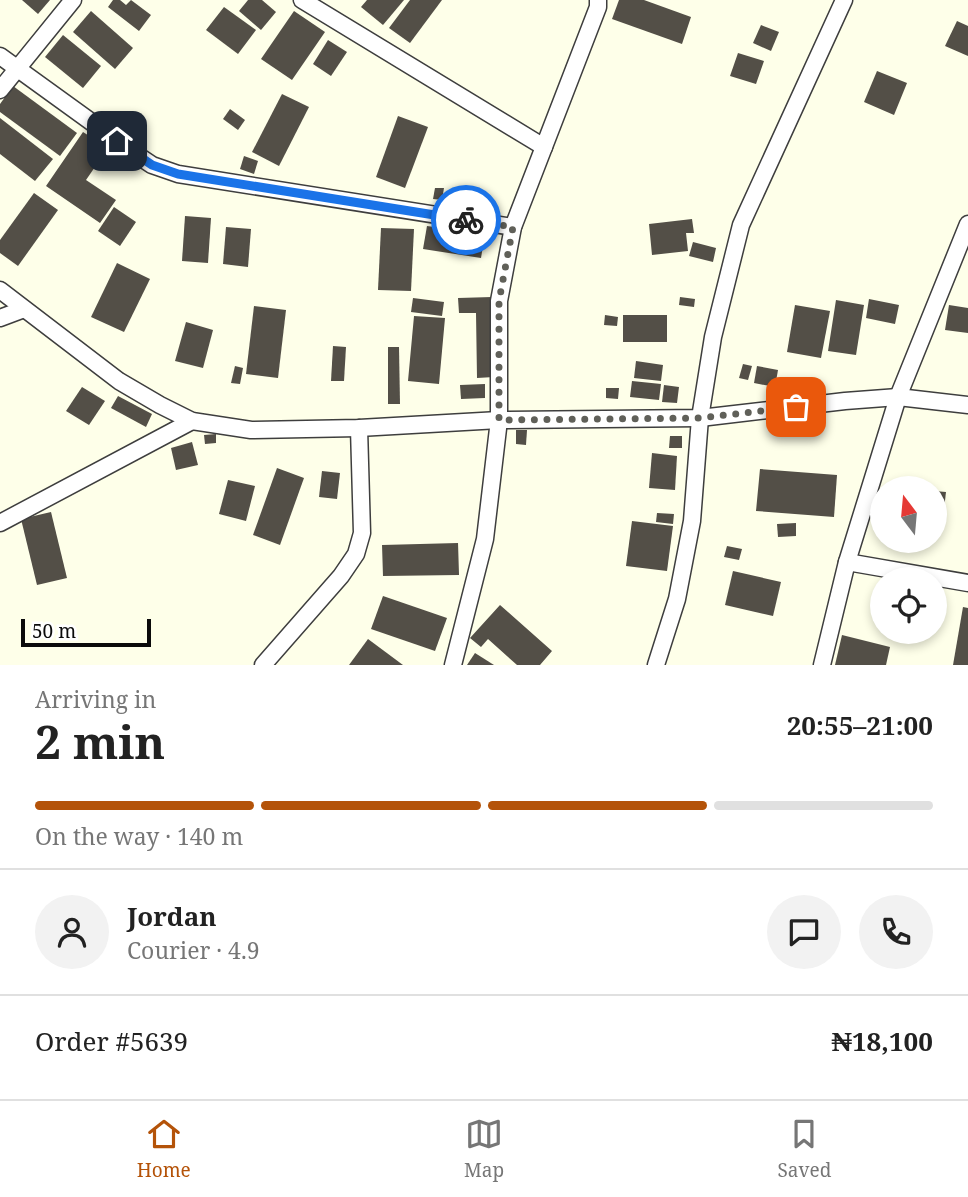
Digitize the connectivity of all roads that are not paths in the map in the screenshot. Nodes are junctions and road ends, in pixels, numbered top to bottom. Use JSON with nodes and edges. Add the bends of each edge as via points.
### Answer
{"nodes":[{"id":1,"x":73,"y":0,"type":"edge"},
{"id":2,"x":302,"y":0,"type":"edge"},
{"id":3,"x":598,"y":0,"type":"edge"},
{"id":4,"x":844,"y":0,"type":"edge"},
{"id":5,"x":0,"y":56,"type":"edge"},
{"id":6,"x":18,"y":68,"type":"junction"},
{"id":7,"x":0,"y":90,"type":"edge"},
{"id":8,"x":544,"y":147,"type":"junction"},
{"id":9,"x":968,"y":224,"type":"edge"},
{"id":10,"x":513,"y":227,"type":"junction"},
{"id":11,"x":0,"y":290,"type":"edge"},
{"id":12,"x":24,"y":309,"type":"junction"},
{"id":13,"x":0,"y":318,"type":"edge"},
{"id":14,"x":898,"y":397,"type":"junction"},
{"id":15,"x":968,"y":405,"type":"edge"},
{"id":16,"x":700,"y":418,"type":"junction"},
{"id":17,"x":499,"y":420,"type":"junction"},
{"id":18,"x":192,"y":421,"type":"junction"},
{"id":19,"x":359,"y":428,"type":"junction"},
{"id":20,"x":0,"y":523,"type":"edge"},
{"id":21,"x":847,"y":562,"type":"junction"},
{"id":22,"x":968,"y":583,"type":"edge"},
{"id":23,"x":263,"y":665,"type":"edge"},
{"id":24,"x":453,"y":665,"type":"edge"},
{"id":25,"x":656,"y":665,"type":"edge"},
{"id":26,"x":822,"y":665,"type":"edge"}],
"edges":[{"from":1,"to":6,"type":"street"},
{"from":2,"to":8,"type":"street"},
{"from":3,"to":8,"type":"street"},
{"from":4,"to":16,"type":"street","via":[[741,225],[712,337]]},
{"from":5,"to":6,"type":"street"},
{"from":6,"to":7,"type":"street"},
{"from":6,"to":10,"type":"street","via":[[152,165],[178,174]]},
{"from":8,"to":10,"type":"street"},
{"from":9,"to":14,"type":"street"},
{"from":10,"to":17,"type":"street","via":[[499,301]]},
{"from":11,"to":12,"type":"street"},
{"from":12,"to":13,"type":"street"},
{"from":12,"to":18,"type":"street","via":[[120,381]]},
{"from":14,"to":15,"type":"street"},
{"from":14,"to":16,"type":"street"},
{"from":14,"to":21,"type":"street"},
{"from":16,"to":17,"type":"street"},
{"from":16,"to":25,"type":"street","via":[[692,521],[677,598]]},
{"from":17,"to":19,"type":"street"},
{"from":17,"to":24,"type":"street","via":[[485,540]]},
{"from":18,"to":19,"type":"street","via":[[251,430]]},
{"from":18,"to":20,"type":"street"},
{"from":19,"to":23,"type":"street","via":[[362,533],[356,554]]},
{"from":21,"to":22,"type":"street"},
{"from":21,"to":26,"type":"street"}]}
